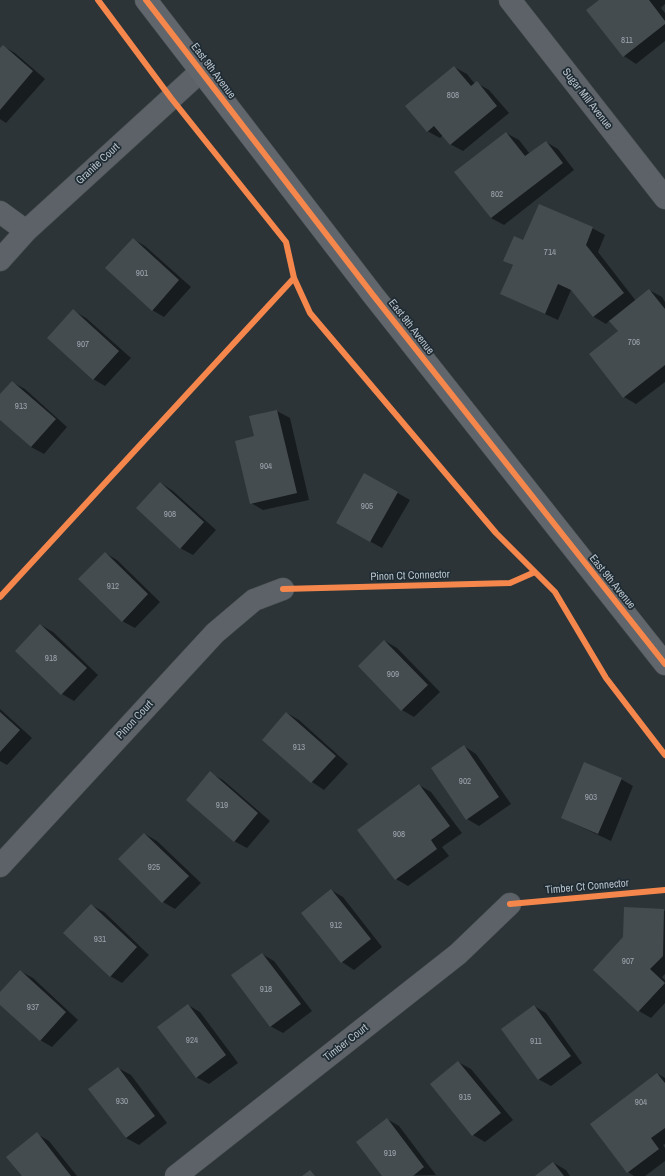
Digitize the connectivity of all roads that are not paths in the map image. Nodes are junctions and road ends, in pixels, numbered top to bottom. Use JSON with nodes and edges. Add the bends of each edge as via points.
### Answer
{"nodes":[{"id":1,"x":146,"y":0,"type":"edge"},
{"id":2,"x":510,"y":0,"type":"edge"},
{"id":3,"x":200,"y":72,"type":"junction"},
{"id":4,"x":665,"y":198,"type":"edge"},
{"id":5,"x":0,"y":212,"type":"edge"},
{"id":6,"x":26,"y":231,"type":"junction"},
{"id":7,"x":0,"y":260,"type":"edge"},
{"id":8,"x":282,"y":589,"type":"dead end"},
{"id":9,"x":665,"y":664,"type":"edge"},
{"id":10,"x":0,"y":866,"type":"edge"},
{"id":11,"x":510,"y":904,"type":"dead end"},
{"id":12,"x":176,"y":1176,"type":"edge"}],
"edges":[{"from":1,"to":3,"type":"main road","name":"East 9th Avenue"},
{"from":2,"to":4,"type":"street","name":"Sugar Mill Avenue"},
{"from":3,"to":6,"type":"street","name":"Granite Court"},
{"from":3,"to":9,"type":"main road","name":"East 9th Avenue"},
{"from":5,"to":6,"type":"street"},
{"from":6,"to":7,"type":"street","name":"Granite Court"},
{"from":8,"to":10,"type":"street","name":"Pinon Court","via":[[254,600],[215,633]]},
{"from":11,"to":12,"type":"street","name":"Timber Court","via":[[458,954]]}]}
